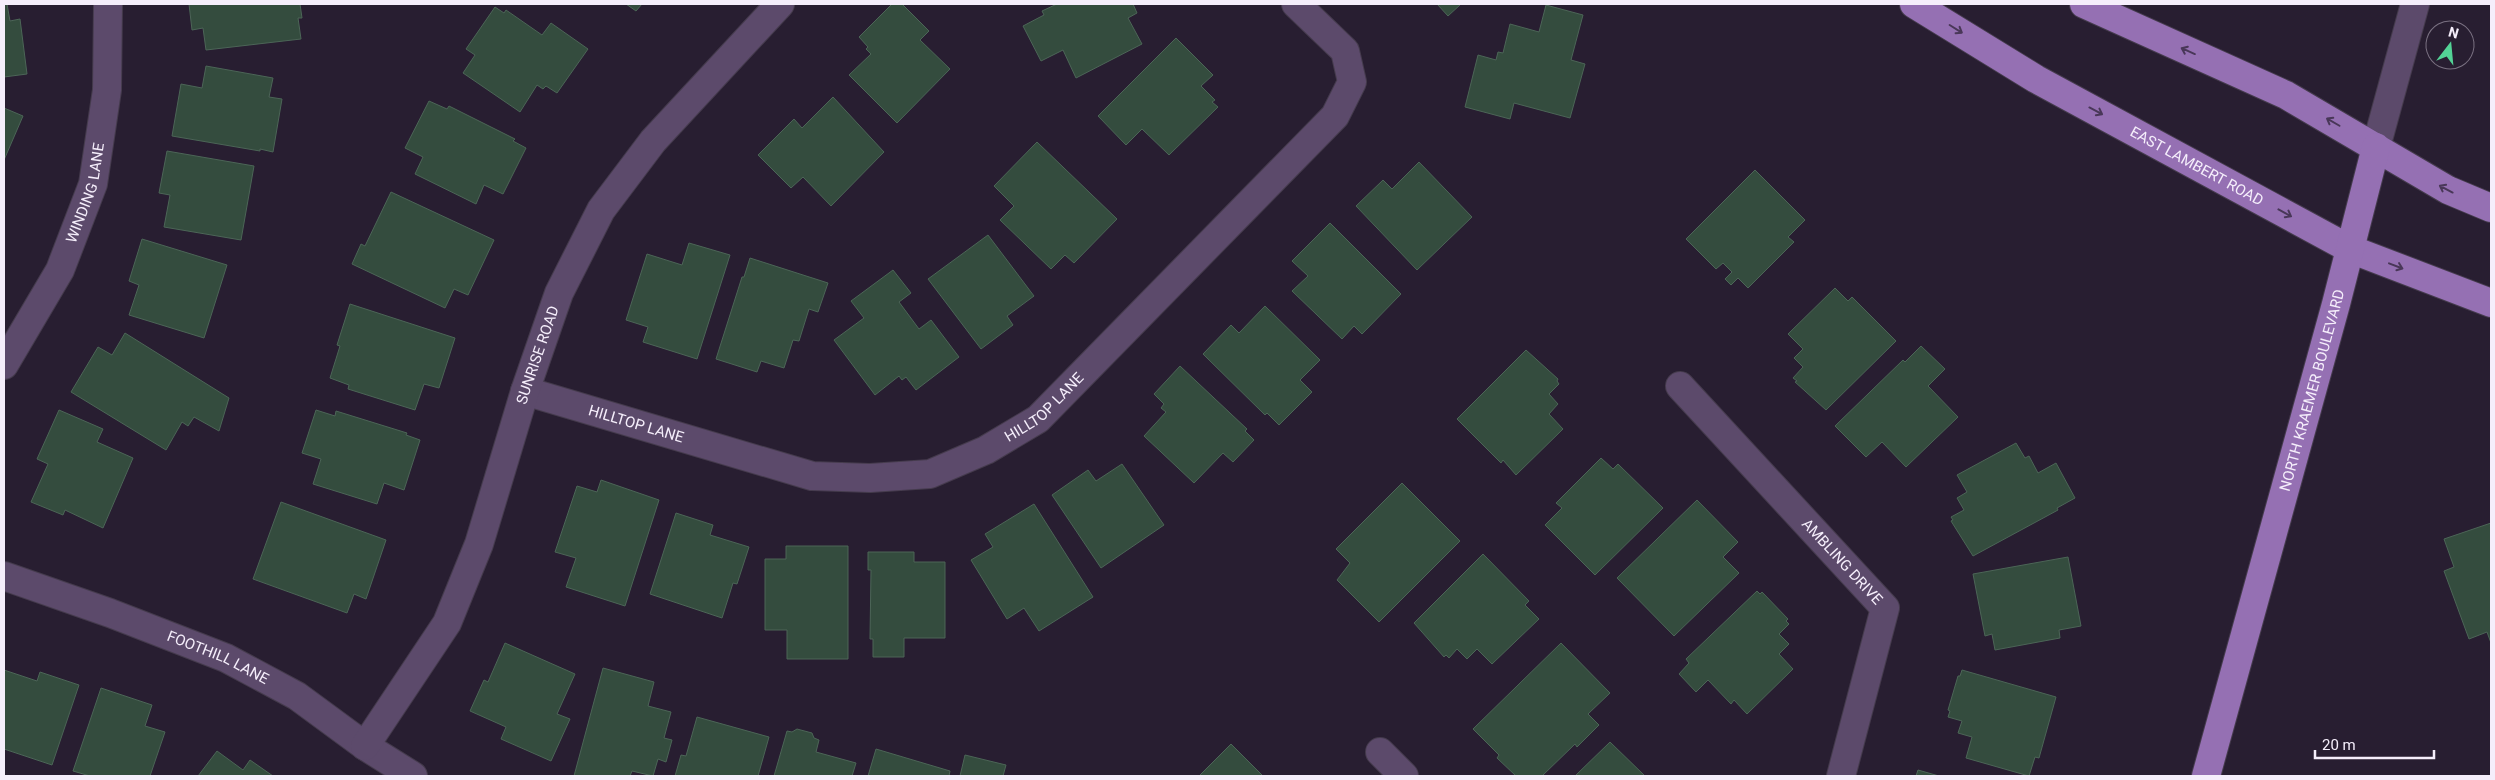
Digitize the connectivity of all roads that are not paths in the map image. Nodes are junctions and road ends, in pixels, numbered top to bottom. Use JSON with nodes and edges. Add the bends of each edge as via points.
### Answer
{"nodes":[{"id":1,"x":108,"y":4,"type":"edge"},
{"id":2,"x":780,"y":4,"type":"edge"},
{"id":3,"x":1296,"y":4,"type":"edge"},
{"id":4,"x":1914,"y":4,"type":"edge"},
{"id":5,"x":2084,"y":4,"type":"edge"},
{"id":6,"x":2415,"y":4,"type":"edge"},
{"id":7,"x":2376,"y":146,"type":"junction"},
{"id":8,"x":2491,"y":208,"type":"edge"},
{"id":9,"x":2350,"y":249,"type":"junction"},
{"id":10,"x":2491,"y":303,"type":"edge"},
{"id":11,"x":4,"y":365,"type":"edge"},
{"id":12,"x":1680,"y":386,"type":"dead end"},
{"id":13,"x":525,"y":391,"type":"junction"},
{"id":14,"x":4,"y":576,"type":"edge"},
{"id":15,"x":365,"y":746,"type":"junction"},
{"id":16,"x":1380,"y":752,"type":"dead end"},
{"id":17,"x":413,"y":776,"type":"edge"},
{"id":18,"x":1404,"y":776,"type":"edge"},
{"id":19,"x":1841,"y":776,"type":"edge"},
{"id":20,"x":2206,"y":776,"type":"edge"}],
"edges":[{"from":1,"to":11,"type":"street","name":"WINDING LANE","via":[[107,90],[93,184],[60,270]]},
{"from":2,"to":13,"type":"street","name":"SUNRISE ROAD","via":[[653,141],[601,210],[559,293]]},
{"from":3,"to":13,"type":"street","name":"HILLTOP LANE","via":[[1345,52],[1352,82],[1335,116],[1038,419],[986,450],[930,474],[870,478],[812,476]]},
{"from":4,"to":9,"type":"main road","name":"EAST LAMBERT ROAD","one_way":true,"via":[[2036,79]]},
{"from":7,"to":5,"type":"main road","one_way":true,"via":[[2286,95]]},
{"from":6,"to":7,"type":"street","name":"NORTH KRAEMER BOULEVARD"},
{"from":8,"to":7,"type":"main road","one_way":true,"via":[[2448,190]]},
{"from":7,"to":9,"type":"main road","name":"NORTH KRAEMER BOULEVARD"},
{"from":9,"to":10,"type":"main road","name":"EAST LAMBERT ROAD","one_way":true},
{"from":9,"to":20,"type":"main road","name":"NORTH KRAEMER BOULEVARD"},
{"from":12,"to":19,"type":"street","name":"AMBLING DRIVE","via":[[1885,608]]},
{"from":13,"to":15,"type":"street","name":"SUNRISE ROAD","via":[[479,544],[447,623]]},
{"from":14,"to":15,"type":"street","name":"FOOTHILL LANE","via":[[226,658],[298,696]]},
{"from":15,"to":17,"type":"street","name":"FOOTHILL LANE"},
{"from":16,"to":18,"type":"street"}]}
